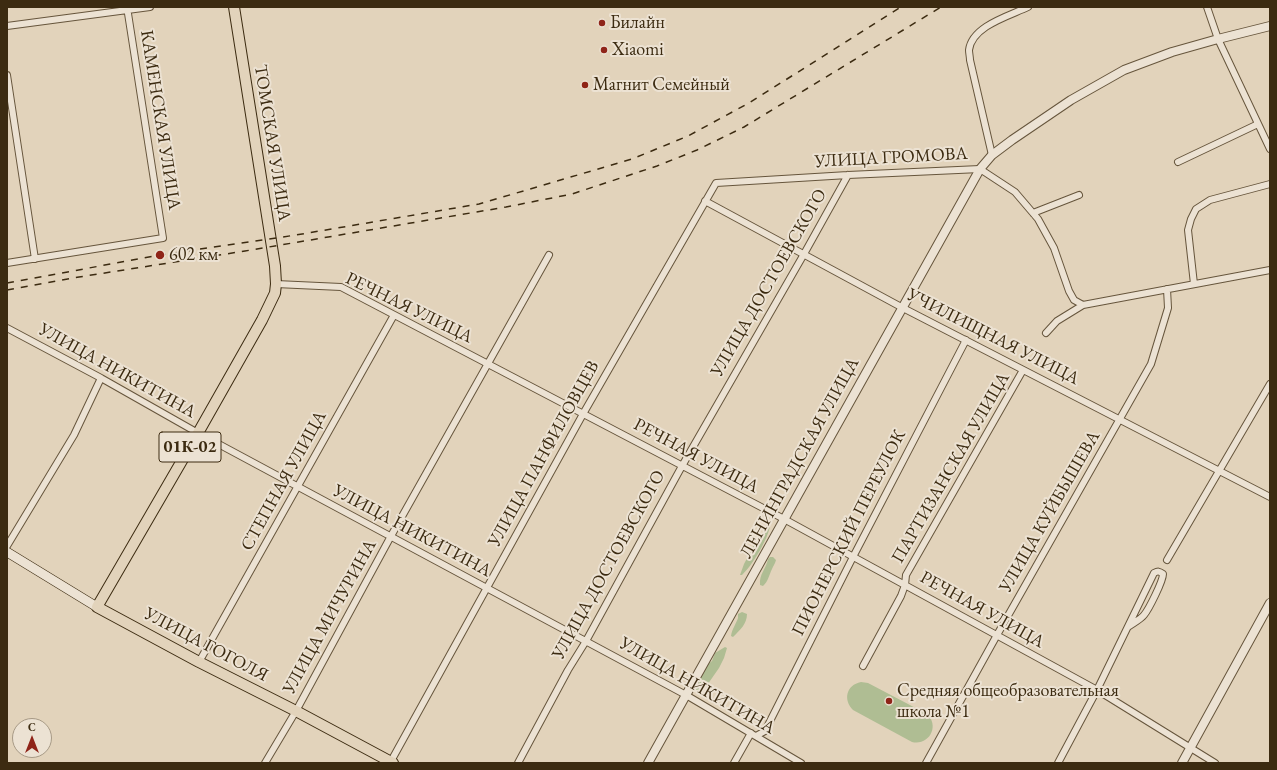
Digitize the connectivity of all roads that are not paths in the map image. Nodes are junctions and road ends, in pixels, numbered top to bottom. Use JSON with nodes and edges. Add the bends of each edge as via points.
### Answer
{"nodes":[{"id":1,"x":150,"y":7,"type":"edge"},
{"id":2,"x":234,"y":7,"type":"edge"},
{"id":3,"x":1028,"y":7,"type":"edge"},
{"id":4,"x":1207,"y":7,"type":"edge"},
{"id":5,"x":127,"y":8,"type":"edge"},
{"id":6,"x":7,"y":26,"type":"edge"},
{"id":7,"x":1270,"y":26,"type":"edge"},
{"id":8,"x":1218,"y":39,"type":"junction"},
{"id":9,"x":7,"y":75,"type":"edge"},
{"id":10,"x":10,"y":115,"type":"edge"},
{"id":11,"x":1258,"y":124,"type":"junction"},
{"id":12,"x":1270,"y":149,"type":"edge"},
{"id":13,"x":992,"y":155,"type":"junction"},
{"id":14,"x":1178,"y":162,"type":"dead end"},
{"id":15,"x":980,"y":170,"type":"junction"},
{"id":16,"x":848,"y":175,"type":"junction"},
{"id":17,"x":716,"y":183,"type":"joint"},
{"id":18,"x":1270,"y":184,"type":"edge"},
{"id":19,"x":1079,"y":195,"type":"dead end"},
{"id":20,"x":705,"y":201,"type":"junction"},
{"id":21,"x":1033,"y":213,"type":"junction"},
{"id":22,"x":804,"y":254,"type":"junction"},
{"id":23,"x":549,"y":255,"type":"dead end"},
{"id":24,"x":35,"y":259,"type":"junction"},
{"id":25,"x":7,"y":263,"type":"edge"},
{"id":26,"x":1270,"y":270,"type":"edge"},
{"id":27,"x":276,"y":284,"type":"junction"},
{"id":28,"x":1194,"y":284,"type":"junction"},
{"id":29,"x":1167,"y":289,"type":"junction"},
{"id":30,"x":1083,"y":305,"type":"junction"},
{"id":31,"x":903,"y":308,"type":"junction"},
{"id":32,"x":394,"y":315,"type":"junction"},
{"id":33,"x":7,"y":328,"type":"edge"},
{"id":34,"x":1046,"y":333,"type":"dead end"},
{"id":35,"x":966,"y":340,"type":"junction"},
{"id":36,"x":487,"y":364,"type":"junction"},
{"id":37,"x":1023,"y":370,"type":"junction"},
{"id":38,"x":101,"y":378,"type":"junction"},
{"id":39,"x":1270,"y":384,"type":"edge"},
{"id":40,"x":583,"y":414,"type":"junction"},
{"id":41,"x":1120,"y":420,"type":"junction"},
{"id":42,"x":198,"y":433,"type":"junction"},
{"id":43,"x":682,"y":466,"type":"junction"},
{"id":44,"x":1219,"y":470,"type":"junction"},
{"id":45,"x":298,"y":486,"type":"junction"},
{"id":46,"x":1270,"y":497,"type":"edge"},
{"id":47,"x":784,"y":519,"type":"junction"},
{"id":48,"x":391,"y":536,"type":"junction"},
{"id":49,"x":7,"y":546,"type":"edge"},
{"id":50,"x":7,"y":552,"type":"edge"},
{"id":51,"x":853,"y":557,"type":"junction"},
{"id":52,"x":1167,"y":560,"type":"dead end"},
{"id":53,"x":905,"y":585,"type":"junction"},
{"id":54,"x":487,"y":588,"type":"junction"},
{"id":55,"x":1270,"y":603,"type":"edge"},
{"id":56,"x":97,"y":607,"type":"junction"},
{"id":57,"x":1128,"y":627,"type":"junction"},
{"id":58,"x":997,"y":636,"type":"junction"},
{"id":59,"x":586,"y":641,"type":"junction"},
{"id":60,"x":199,"y":662,"type":"junction"},
{"id":61,"x":863,"y":666,"type":"dead end"},
{"id":62,"x":1097,"y":690,"type":"junction"},
{"id":63,"x":686,"y":695,"type":"junction"},
{"id":64,"x":296,"y":710,"type":"junction"},
{"id":65,"x":753,"y":735,"type":"junction"},
{"id":66,"x":1190,"y":748,"type":"junction"},
{"id":67,"x":391,"y":762,"type":"edge"},
{"id":68,"x":265,"y":763,"type":"edge"},
{"id":69,"x":518,"y":763,"type":"edge"},
{"id":70,"x":648,"y":763,"type":"edge"},
{"id":71,"x":734,"y":763,"type":"edge"},
{"id":72,"x":801,"y":763,"type":"edge"},
{"id":73,"x":926,"y":763,"type":"edge"},
{"id":74,"x":1058,"y":763,"type":"edge"},
{"id":75,"x":1182,"y":763,"type":"edge"},
{"id":76,"x":1215,"y":763,"type":"edge"}],
"edges":[{"from":1,"to":5,"type":"street"},
{"from":2,"to":27,"type":"main road","name":"ТОМСКАЯ УЛИЦА","number":"01К-02"},
{"from":3,"to":13,"type":"street","via":[[989,25],[973,40],[969,50]]},
{"from":4,"to":8,"type":"street"},
{"from":5,"to":6,"type":"street"},
{"from":5,"to":24,"type":"street","name":"КАМЕНСКАЯ УЛИЦА","via":[[163,238]]},
{"from":7,"to":8,"type":"street","name":"УЛИЦА ГРОМОВА"},
{"from":8,"to":11,"type":"street"},
{"from":8,"to":13,"type":"street","name":"УЛИЦА ГРОМОВА","via":[[1172,52],[1124,70],[1072,100]]},
{"from":9,"to":10,"type":"street"},
{"from":10,"to":24,"type":"street"},
{"from":11,"to":12,"type":"street"},
{"from":11,"to":14,"type":"street"},
{"from":13,"to":15,"type":"street","name":"УЛИЦА ГРОМОВА"},
{"from":15,"to":16,"type":"street","name":"УЛИЦА ГРОМОВА"},
{"from":15,"to":21,"type":"street","via":[[1015,192]]},
{"from":15,"to":31,"type":"street","name":"ЛЕНИНГРАДСКАЯ УЛИЦА"},
{"from":16,"to":17,"type":"street","name":"УЛИЦА ГРОМОВА"},
{"from":16,"to":22,"type":"street","name":"УЛИЦА ДОСТОЕВСКОГО"},
{"from":17,"to":20,"type":"street","name":"УЛИЦА ПАНФИЛОВЦЕВ"},
{"from":18,"to":28,"type":"street","via":[[1210,200],[1196,209],[1188,230]]},
{"from":19,"to":21,"type":"street"},
{"from":20,"to":22,"type":"street","name":"УЧИЛИЩНАЯ УЛИЦА"},
{"from":20,"to":40,"type":"street","name":"УЛИЦА ПАНФИЛОВЦЕВ"},
{"from":21,"to":30,"type":"street","via":[[1054,248],[1069,291],[1074,300]]},
{"from":22,"to":31,"type":"street","name":"УЧИЛИЩНАЯ УЛИЦА"},
{"from":22,"to":43,"type":"street","name":"УЛИЦА ДОСТОЕВСКОГО"},
{"from":23,"to":36,"type":"street","name":"УЛИЦА МИЧУРИНА"},
{"from":24,"to":25,"type":"street"},
{"from":26,"to":28,"type":"street"},
{"from":27,"to":32,"type":"street","name":"РЕЧНАЯ УЛИЦА","via":[[341,287]]},
{"from":27,"to":42,"type":"main road","number":"01К-02","via":[[275,293],[262,320]]},
{"from":28,"to":29,"type":"street"},
{"from":29,"to":30,"type":"street"},
{"from":29,"to":41,"type":"street","name":"УЛИЦА КУЙБЫШЕВА","via":[[1168,308],[1151,364]]},
{"from":30,"to":34,"type":"street","via":[[1057,321]]},
{"from":31,"to":35,"type":"street","name":"УЧИЛИЩНАЯ УЛИЦА"},
{"from":31,"to":47,"type":"street","name":"ЛЕНИНГРАДСКАЯ УЛИЦА"},
{"from":32,"to":36,"type":"street","name":"РЕЧНАЯ УЛИЦА"},
{"from":32,"to":45,"type":"street","name":"СТЕПНАЯ УЛИЦА"},
{"from":33,"to":38,"type":"street","name":"УЛИЦА НИКИТИНА"},
{"from":35,"to":37,"type":"street","name":"УЧИЛИЩНАЯ УЛИЦА"},
{"from":35,"to":51,"type":"street","name":"ПИОНЕРСКИЙ ПЕРЕУЛОК"},
{"from":36,"to":40,"type":"street","name":"РЕЧНАЯ УЛИЦА"},
{"from":36,"to":48,"type":"street","name":"УЛИЦА МИЧУРИНА"},
{"from":37,"to":41,"type":"street","name":"УЧИЛИЩНАЯ УЛИЦА"},
{"from":37,"to":53,"type":"street","name":"ПАРТИЗАНСКАЯ УЛИЦА","via":[[906,575]]},
{"from":38,"to":42,"type":"street","name":"УЛИЦА НИКИТИНА"},
{"from":38,"to":49,"type":"street","via":[[74,434]]},
{"from":39,"to":44,"type":"street"},
{"from":40,"to":43,"type":"street","name":"РЕЧНАЯ УЛИЦА"},
{"from":40,"to":54,"type":"street","name":"УЛИЦА ПАНФИЛОВЦЕВ"},
{"from":41,"to":44,"type":"street","name":"УЧИЛИЩНАЯ УЛИЦА"},
{"from":41,"to":58,"type":"street","name":"УЛИЦА КУЙБЫШЕВА"},
{"from":42,"to":45,"type":"street","name":"УЛИЦА НИКИТИНА"},
{"from":42,"to":56,"type":"main road","number":"01К-02"},
{"from":43,"to":47,"type":"street","name":"РЕЧНАЯ УЛИЦА"},
{"from":43,"to":59,"type":"street","name":"УЛИЦА ДОСТОЕВСКОГО"},
{"from":44,"to":46,"type":"street","name":"УЧИЛИЩНАЯ УЛИЦА"},
{"from":44,"to":52,"type":"street"},
{"from":45,"to":48,"type":"street","name":"УЛИЦА НИКИТИНА"},
{"from":45,"to":60,"type":"street","name":"СТЕПНАЯ УЛИЦА"},
{"from":47,"to":51,"type":"street","name":"РЕЧНАЯ УЛИЦА"},
{"from":47,"to":63,"type":"street","name":"ЛЕНИНГРАДСКАЯ УЛИЦА"},
{"from":48,"to":54,"type":"street","name":"УЛИЦА НИКИТИНА"},
{"from":48,"to":64,"type":"street","name":"УЛИЦА МИЧУРИНА"},
{"from":50,"to":56,"type":"main road","name":"УЛИЦА ГОГОЛЯ"},
{"from":51,"to":53,"type":"street","name":"РЕЧНАЯ УЛИЦА"},
{"from":51,"to":65,"type":"street","name":"ПИОНЕРСКИЙ ПЕРЕУЛОК","via":[[765,731]]},
{"from":53,"to":58,"type":"street","name":"РЕЧНАЯ УЛИЦА"},
{"from":53,"to":61,"type":"street","name":"ПАРТИЗАНСКАЯ УЛИЦА"},
{"from":54,"to":59,"type":"street","name":"УЛИЦА НИКИТИНА"},
{"from":54,"to":67,"type":"street","name":"УЛИЦА ПАНФИЛОВЦЕВ"},
{"from":55,"to":66,"type":"street"},
{"from":56,"to":60,"type":"main road","name":"УЛИЦА ГОГОЛЯ"},
{"from":57,"to":57,"type":"street","via":[[1154,573],[1160,572],[1163,574],[1161,584],[1144,615]]},
{"from":57,"to":62,"type":"street"},
{"from":58,"to":62,"type":"street","name":"РЕЧНАЯ УЛИЦА"},
{"from":58,"to":73,"type":"street","name":"УЛИЦА КУЙБЫШЕВА"},
{"from":59,"to":63,"type":"street","name":"УЛИЦА НИКИТИНА"},
{"from":59,"to":69,"type":"street","name":"УЛИЦА ДОСТОЕВСКОГО"},
{"from":60,"to":64,"type":"main road","name":"УЛИЦА ГОГОЛЯ"},
{"from":62,"to":66,"type":"street","name":"РЕЧНАЯ УЛИЦА"},
{"from":62,"to":74,"type":"street"},
{"from":63,"to":65,"type":"street","name":"УЛИЦА НИКИТИНА"},
{"from":63,"to":70,"type":"street","name":"ЛЕНИНГРАДСКАЯ УЛИЦА"},
{"from":64,"to":67,"type":"main road","name":"УЛИЦА ГОГОЛЯ"},
{"from":64,"to":68,"type":"street","name":"УЛИЦА МИЧУРИНА"},
{"from":65,"to":71,"type":"street","name":"ПИОНЕРСКИЙ ПЕРЕУЛОК"},
{"from":65,"to":72,"type":"street","name":"УЛИЦА НИКИТИНА"},
{"from":66,"to":75,"type":"street"},
{"from":66,"to":76,"type":"street","name":"РЕЧНАЯ УЛИЦА"}]}
